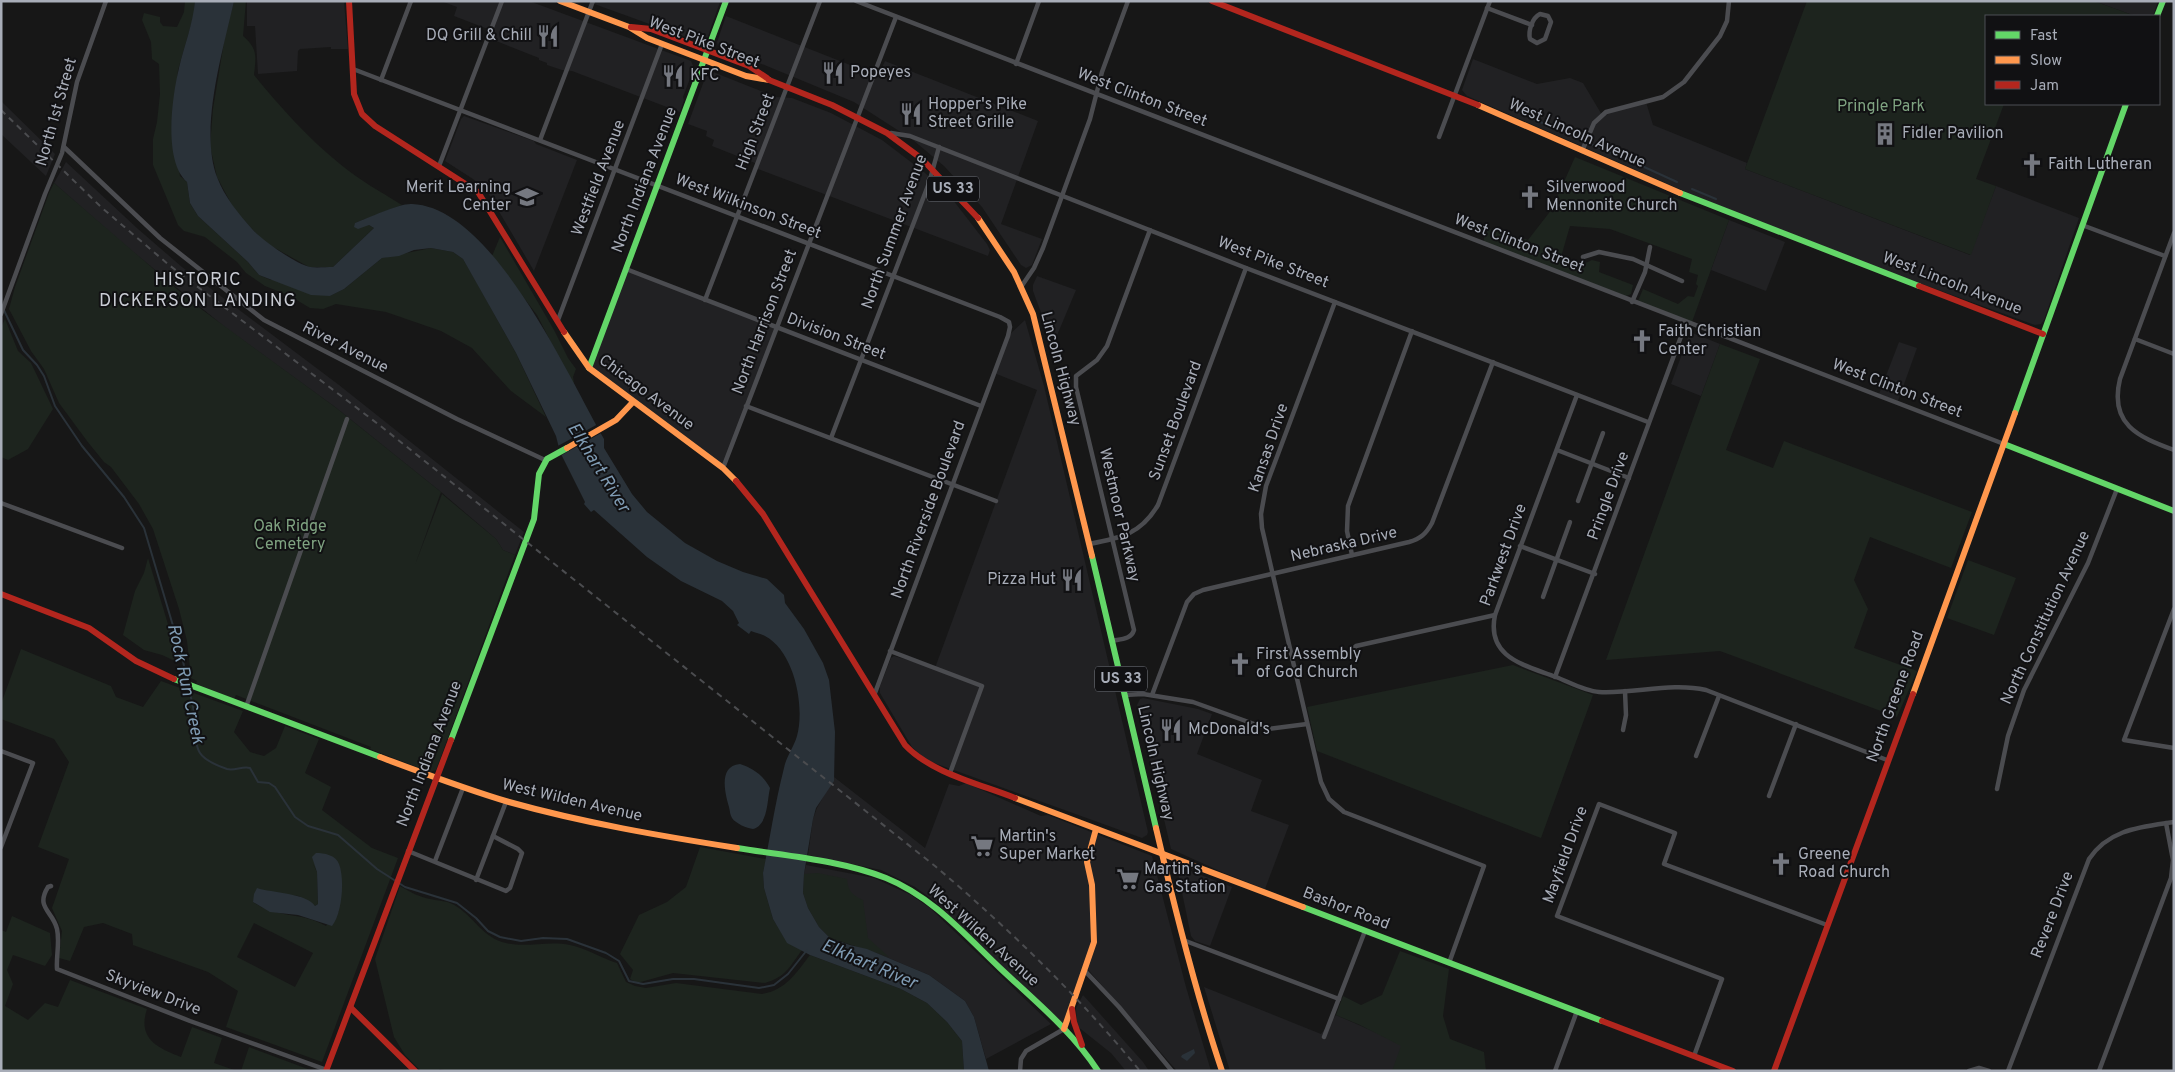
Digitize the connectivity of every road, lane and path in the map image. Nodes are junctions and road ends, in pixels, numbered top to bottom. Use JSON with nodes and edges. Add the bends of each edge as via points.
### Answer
{"nodes":[{"id":1,"x":106,"y":1,"type":"edge"},
{"id":2,"x":349,"y":1,"type":"edge"},
{"id":3,"x":411,"y":1,"type":"edge"},
{"id":4,"x":502,"y":1,"type":"edge"},
{"id":5,"x":560,"y":1,"type":"edge"},
{"id":6,"x":593,"y":1,"type":"edge"},
{"id":7,"x":726,"y":1,"type":"edge"},
{"id":8,"x":820,"y":1,"type":"edge"},
{"id":9,"x":856,"y":1,"type":"edge"},
{"id":10,"x":1040,"y":1,"type":"edge"},
{"id":11,"x":1128,"y":1,"type":"edge"},
{"id":12,"x":1212,"y":1,"type":"edge"},
{"id":13,"x":1490,"y":1,"type":"edge"},
{"id":14,"x":1729,"y":1,"type":"edge"},
{"id":15,"x":2163,"y":1,"type":"edge"},
{"id":16,"x":864,"y":3,"type":"edge"},
{"id":17,"x":1487,"y":8,"type":"junction"},
{"id":18,"x":590,"y":12,"type":"junction"},
{"id":19,"x":2157,"y":15,"type":"edge"},
{"id":20,"x":896,"y":17,"type":"junction"},
{"id":21,"x":1532,"y":25,"type":"junction"},
{"id":22,"x":629,"y":27,"type":"junction"},
{"id":23,"x":662,"y":44,"type":"junction"},
{"id":24,"x":708,"y":50,"type":"junction"},
{"id":25,"x":704,"y":60,"type":"junction"},
{"id":26,"x":1016,"y":64,"type":"junction"},
{"id":27,"x":353,"y":69,"type":"junction"},
{"id":28,"x":381,"y":80,"type":"junction"},
{"id":29,"x":772,"y":81,"type":"junction"},
{"id":30,"x":787,"y":87,"type":"junction"},
{"id":31,"x":1096,"y":95,"type":"junction"},
{"id":32,"x":1455,"y":95,"type":"junction"},
{"id":33,"x":2126,"y":105,"type":"edge"},
{"id":34,"x":461,"y":111,"type":"junction"},
{"id":35,"x":858,"y":116,"type":"junction"},
{"id":36,"x":887,"y":133,"type":"junction"},
{"id":37,"x":1439,"y":137,"type":"dead end"},
{"id":38,"x":540,"y":140,"type":"junction"},
{"id":39,"x":64,"y":147,"type":"junction"},
{"id":40,"x":939,"y":147,"type":"junction"},
{"id":41,"x":1582,"y":151,"type":"junction"},
{"id":42,"x":439,"y":166,"type":"junction"},
{"id":43,"x":616,"y":169,"type":"junction"},
{"id":44,"x":932,"y":169,"type":"junction"},
{"id":45,"x":657,"y":185,"type":"junction"},
{"id":46,"x":1062,"y":196,"type":"junction"},
{"id":47,"x":737,"y":216,"type":"junction"},
{"id":48,"x":2082,"y":225,"type":"junction"},
{"id":49,"x":1150,"y":230,"type":"junction"},
{"id":50,"x":2174,"y":233,"type":"edge"},
{"id":51,"x":809,"y":243,"type":"junction"},
{"id":52,"x":1650,"y":247,"type":"dead end"},
{"id":53,"x":2165,"y":256,"type":"junction"},
{"id":54,"x":1583,"y":257,"type":"dead end"},
{"id":55,"x":1647,"y":264,"type":"junction"},
{"id":56,"x":1246,"y":268,"type":"junction"},
{"id":57,"x":626,"y":269,"type":"junction"},
{"id":58,"x":893,"y":276,"type":"junction"},
{"id":59,"x":1682,"y":281,"type":"dead end"},
{"id":60,"x":1021,"y":287,"type":"junction"},
{"id":61,"x":705,"y":300,"type":"junction"},
{"id":62,"x":1335,"y":302,"type":"junction"},
{"id":63,"x":1632,"y":302,"type":"junction"},
{"id":64,"x":1,"y":314,"type":"edge"},
{"id":65,"x":558,"y":320,"type":"junction"},
{"id":66,"x":1686,"y":323,"type":"junction"},
{"id":67,"x":777,"y":327,"type":"junction"},
{"id":68,"x":1412,"y":331,"type":"junction"},
{"id":69,"x":2043,"y":334,"type":"junction"},
{"id":70,"x":1008,"y":336,"type":"joint"},
{"id":71,"x":2135,"y":339,"type":"junction"},
{"id":72,"x":2174,"y":354,"type":"edge"},
{"id":73,"x":861,"y":360,"type":"junction"},
{"id":74,"x":1493,"y":362,"type":"junction"},
{"id":75,"x":589,"y":368,"type":"junction"},
{"id":76,"x":1577,"y":395,"type":"junction"},
{"id":77,"x":633,"y":402,"type":"junction"},
{"id":78,"x":746,"y":406,"type":"junction"},
{"id":79,"x":981,"y":406,"type":"junction"},
{"id":80,"x":347,"y":419,"type":"dead end"},
{"id":81,"x":1648,"y":422,"type":"junction"},
{"id":82,"x":1603,"y":433,"type":"dead end"},
{"id":83,"x":831,"y":438,"type":"junction"},
{"id":84,"x":2004,"y":444,"type":"junction"},
{"id":85,"x":1556,"y":450,"type":"junction"},
{"id":86,"x":2174,"y":450,"type":"edge"},
{"id":87,"x":545,"y":460,"type":"junction"},
{"id":88,"x":1592,"y":464,"type":"junction"},
{"id":89,"x":723,"y":468,"type":"junction"},
{"id":90,"x":1629,"y":478,"type":"junction"},
{"id":91,"x":953,"y":485,"type":"junction"},
{"id":92,"x":2117,"y":488,"type":"junction"},
{"id":93,"x":996,"y":501,"type":"dead end"},
{"id":94,"x":1578,"y":501,"type":"dead end"},
{"id":95,"x":1,"y":503,"type":"edge"},
{"id":96,"x":2174,"y":511,"type":"edge"},
{"id":97,"x":1570,"y":522,"type":"dead end"},
{"id":98,"x":1112,"y":538,"type":"junction"},
{"id":99,"x":1089,"y":544,"type":"junction"},
{"id":100,"x":1520,"y":546,"type":"junction"},
{"id":101,"x":122,"y":548,"type":"dead end"},
{"id":102,"x":1352,"y":555,"type":"junction"},
{"id":103,"x":1556,"y":560,"type":"junction"},
{"id":104,"x":1272,"y":574,"type":"junction"},
{"id":105,"x":1594,"y":574,"type":"junction"},
{"id":106,"x":1,"y":594,"type":"edge"},
{"id":107,"x":1543,"y":597,"type":"dead end"},
{"id":108,"x":2174,"y":609,"type":"edge"},
{"id":109,"x":1495,"y":614,"type":"junction"},
{"id":110,"x":1111,"y":641,"type":"junction"},
{"id":111,"x":890,"y":651,"type":"junction"},
{"id":112,"x":1346,"y":656,"type":"dead end"},
{"id":113,"x":1556,"y":677,"type":"junction"},
{"id":114,"x":1625,"y":691,"type":"junction"},
{"id":115,"x":875,"y":693,"type":"junction"},
{"id":116,"x":1124,"y":695,"type":"junction"},
{"id":117,"x":1152,"y":695,"type":"junction"},
{"id":118,"x":1719,"y":696,"type":"junction"},
{"id":119,"x":246,"y":707,"type":"junction"},
{"id":120,"x":1307,"y":724,"type":"junction"},
{"id":121,"x":1796,"y":724,"type":"junction"},
{"id":122,"x":1623,"y":730,"type":"dead end"},
{"id":123,"x":2174,"y":748,"type":"edge"},
{"id":124,"x":1,"y":751,"type":"edge"},
{"id":125,"x":1696,"y":756,"type":"dead end"},
{"id":126,"x":1888,"y":760,"type":"junction"},
{"id":127,"x":950,"y":773,"type":"junction"},
{"id":128,"x":436,"y":778,"type":"junction"},
{"id":129,"x":463,"y":788,"type":"junction"},
{"id":130,"x":1997,"y":789,"type":"dead end"},
{"id":131,"x":1769,"y":796,"type":"dead end"},
{"id":132,"x":506,"y":802,"type":"junction"},
{"id":133,"x":2174,"y":822,"type":"edge"},
{"id":134,"x":2166,"y":823,"type":"junction"},
{"id":135,"x":1096,"y":829,"type":"junction"},
{"id":136,"x":493,"y":836,"type":"junction"},
{"id":137,"x":1,"y":847,"type":"edge"},
{"id":138,"x":408,"y":850,"type":"junction"},
{"id":139,"x":1162,"y":853,"type":"junction"},
{"id":140,"x":435,"y":862,"type":"junction"},
{"id":141,"x":476,"y":880,"type":"junction"},
{"id":142,"x":51,"y":886,"type":"dead end"},
{"id":143,"x":1826,"y":925,"type":"junction"},
{"id":144,"x":1365,"y":931,"type":"junction"},
{"id":145,"x":1182,"y":939,"type":"junction"},
{"id":146,"x":1449,"y":963,"type":"junction"},
{"id":147,"x":1085,"y":971,"type":"junction"},
{"id":148,"x":1339,"y":999,"type":"junction"},
{"id":149,"x":1072,"y":1007,"type":"junction"},
{"id":150,"x":351,"y":1008,"type":"junction"},
{"id":151,"x":1577,"y":1011,"type":"junction"},
{"id":152,"x":1064,"y":1029,"type":"junction"},
{"id":153,"x":1324,"y":1037,"type":"dead end"},
{"id":154,"x":1085,"y":1050,"type":"junction"},
{"id":155,"x":1694,"y":1056,"type":"junction"},
{"id":156,"x":326,"y":1070,"type":"edge"},
{"id":157,"x":415,"y":1071,"type":"edge"},
{"id":158,"x":1020,"y":1071,"type":"edge"},
{"id":159,"x":1098,"y":1071,"type":"edge"},
{"id":160,"x":1172,"y":1071,"type":"edge"},
{"id":161,"x":1222,"y":1071,"type":"edge"},
{"id":162,"x":1555,"y":1071,"type":"edge"},
{"id":163,"x":1733,"y":1071,"type":"edge"},
{"id":164,"x":1774,"y":1071,"type":"edge"},
{"id":165,"x":1969,"y":1071,"type":"edge"},
{"id":166,"x":1990,"y":1071,"type":"edge"},
{"id":167,"x":2008,"y":1071,"type":"edge"},
{"id":168,"x":2099,"y":1071,"type":"edge"}],
"edges":[{"from":1,"to":39,"type":"street","name":"North 1st Street","via":[[77,82]]},
{"from":2,"to":27,"type":"main road","name":"Chicago Avenue"},
{"from":3,"to":28,"type":"street"},
{"from":4,"to":34,"type":"street"},
{"from":5,"to":18,"type":"main road","name":"West Pike Street","number":"US 33"},
{"from":6,"to":18,"type":"street"},
{"from":7,"to":24,"type":"main road","name":"North Indiana Avenue"},
{"from":8,"to":30,"type":"street","name":"High Street"},
{"from":9,"to":16,"type":"street","name":"West Clinton Street"},
{"from":10,"to":26,"type":"street"},
{"from":11,"to":31,"type":"street"},
{"from":12,"to":32,"type":"main road","name":"West Lincoln Avenue"},
{"from":13,"to":17,"type":"street"},
{"from":14,"to":41,"type":"street","via":[[1727,21],[1720,36],[1684,82],[1663,97],[1606,112],[1594,123]]},
{"from":15,"to":19,"type":"main road"},
{"from":16,"to":20,"type":"street","name":"West Clinton Street"},
{"from":17,"to":21,"type":"street"},
{"from":17,"to":32,"type":"street"},
{"from":18,"to":22,"type":"main road","name":"West Pike Street","number":"US 33"},
{"from":18,"to":38,"type":"street"},
{"from":20,"to":26,"type":"street","name":"West Clinton Street"},
{"from":20,"to":35,"type":"street","name":"North Harrison Street"},
{"from":21,"to":21,"type":"street","via":[[1530,39],[1543,42],[1551,25],[1549,17],[1540,14]]},
{"from":22,"to":23,"type":"main road","name":"West Pike Street","number":"US 33"},
{"from":22,"to":24,"type":"main road","name":"West Pike Street","via":[[651,29]]},
{"from":23,"to":25,"type":"main road","name":"West Pike Street","number":"US 33"},
{"from":23,"to":43,"type":"street","name":"Westfield Avenue"},
{"from":24,"to":25,"type":"main road","name":"North Indiana Avenue"},
{"from":24,"to":29,"type":"main road","name":"West Pike Street","via":[[749,66]]},
{"from":25,"to":29,"type":"main road","name":"West Pike Street","number":"US 33","via":[[746,76]]},
{"from":25,"to":45,"type":"main road","name":"North Indiana Avenue"},
{"from":26,"to":31,"type":"street","name":"West Clinton Street"},
{"from":27,"to":28,"type":"street","name":"West Wilkinson Street"},
{"from":27,"to":42,"type":"main road","name":"Chicago Avenue","via":[[357,105],[368,120]]},
{"from":28,"to":34,"type":"street","name":"West Wilkinson Street"},
{"from":29,"to":30,"type":"main road","name":"West Pike Street","number":"US 33"},
{"from":30,"to":35,"type":"main road","name":"West Pike Street","number":"US 33"},
{"from":30,"to":47,"type":"street","name":"High Street"},
{"from":31,"to":46,"type":"street"},
{"from":31,"to":63,"type":"street","name":"West Clinton Street"},
{"from":32,"to":37,"type":"street"},
{"from":32,"to":41,"type":"main road","name":"West Lincoln Avenue"},
{"from":33,"to":48,"type":"main road","name":"North Greene Road"},
{"from":34,"to":38,"type":"street","name":"West Wilkinson Street"},
{"from":34,"to":42,"type":"street"},
{"from":35,"to":36,"type":"main road","number":"US 33"},
{"from":35,"to":51,"type":"street","name":"North Harrison Street"},
{"from":36,"to":40,"type":"street","name":"West Pike Street","via":[[910,136]]},
{"from":36,"to":44,"type":"main road","number":"US 33"},
{"from":38,"to":43,"type":"street","name":"West Wilkinson Street"},
{"from":39,"to":64,"type":"street","name":"North 1st Street"},
{"from":39,"to":87,"type":"street","name":"River Avenue","via":[[160,238],[264,320],[449,415]]},
{"from":40,"to":44,"type":"street","name":"North Summer Avenue"},
{"from":40,"to":46,"type":"street","name":"West Pike Street"},
{"from":41,"to":69,"type":"main road","name":"West Lincoln Avenue","via":[[1740,217]]},
{"from":42,"to":65,"type":"main road","name":"Chicago Avenue","via":[[469,185],[485,202]]},
{"from":43,"to":45,"type":"street","name":"West Wilkinson Street"},
{"from":43,"to":65,"type":"street","name":"Westfield Avenue"},
{"from":44,"to":58,"type":"street","name":"North Summer Avenue"},
{"from":44,"to":60,"type":"main road","number":"US 33","via":[[961,196],[983,223]]},
{"from":45,"to":47,"type":"street","name":"West Wilkinson Street"},
{"from":45,"to":57,"type":"main road","name":"North Indiana Avenue"},
{"from":46,"to":49,"type":"street","name":"West Pike Street"},
{"from":46,"to":60,"type":"street","via":[[1038,261]]},
{"from":47,"to":51,"type":"street","name":"West Wilkinson Street"},
{"from":47,"to":61,"type":"street","name":"High Street"},
{"from":48,"to":53,"type":"street"},
{"from":48,"to":69,"type":"main road","name":"North Greene Road"},
{"from":49,"to":56,"type":"street","name":"West Pike Street"},
{"from":49,"to":98,"type":"street","name":"Westmoor Parkway","via":[[1107,346],[1097,360],[1075,379]]},
{"from":50,"to":53,"type":"street"},
{"from":51,"to":58,"type":"street","name":"West Wilkinson Street"},
{"from":51,"to":67,"type":"street","name":"North Harrison Street"},
{"from":52,"to":55,"type":"street"},
{"from":53,"to":71,"type":"street"},
{"from":54,"to":55,"type":"street","via":[[1603,252]]},
{"from":55,"to":59,"type":"street"},
{"from":55,"to":63,"type":"street"},
{"from":56,"to":62,"type":"street","name":"West Pike Street"},
{"from":56,"to":98,"type":"street","name":"Sunset Boulevard","via":[[1158,505],[1143,526]]},
{"from":57,"to":61,"type":"street","name":"Division Street"},
{"from":57,"to":75,"type":"main road","name":"North Indiana Avenue"},
{"from":58,"to":70,"type":"street","name":"West Wilkinson Street","via":[[1005,319],[1010,324]]},
{"from":58,"to":73,"type":"street","name":"North Summer Avenue"},
{"from":60,"to":99,"type":"main road","name":"Lincoln Highway","number":"US 33","via":[[1040,337]]},
{"from":61,"to":67,"type":"street","name":"Division Street"},
{"from":62,"to":68,"type":"street","name":"West Pike Street"},
{"from":62,"to":104,"type":"street","name":"Kansas Drive","via":[[1266,486],[1261,514]]},
{"from":63,"to":66,"type":"street","name":"West Clinton Street"},
{"from":65,"to":75,"type":"main road","name":"Chicago Avenue"},
{"from":66,"to":81,"type":"street","name":"Pringle Drive"},
{"from":66,"to":84,"type":"street","name":"West Clinton Street"},
{"from":67,"to":73,"type":"street","name":"Division Street"},
{"from":67,"to":78,"type":"street","name":"North Harrison Street"},
{"from":68,"to":74,"type":"street","name":"West Pike Street"},
{"from":68,"to":102,"type":"street","via":[[1349,500],[1347,530]]},
{"from":69,"to":84,"type":"main road","name":"North Greene Road"},
{"from":70,"to":79,"type":"street","name":"North Riverside Boulevard"},
{"from":71,"to":72,"type":"street"},
{"from":71,"to":86,"type":"street","via":[[2118,388],[2118,406],[2123,419],[2140,436]]},
{"from":73,"to":79,"type":"street","name":"Division Street"},
{"from":73,"to":83,"type":"street","name":"North Summer Avenue"},
{"from":74,"to":76,"type":"street","name":"West Pike Street"},
{"from":74,"to":102,"type":"street","name":"Nebraska Drive","via":[[1427,532],[1409,542]]},
{"from":75,"to":77,"type":"main road","name":"Chicago Avenue"},
{"from":76,"to":81,"type":"street","name":"West Pike Street"},
{"from":76,"to":85,"type":"street","name":"Parkwest Drive"},
{"from":77,"to":87,"type":"main road","via":[[620,417]]},
{"from":77,"to":89,"type":"main road","name":"Chicago Avenue"},
{"from":78,"to":83,"type":"street"},
{"from":78,"to":89,"type":"street","name":"North Harrison Street"},
{"from":79,"to":91,"type":"street","name":"North Riverside Boulevard"},
{"from":80,"to":119,"type":"street"},
{"from":81,"to":90,"type":"street","name":"Pringle Drive"},
{"from":82,"to":88,"type":"street"},
{"from":83,"to":91,"type":"street"},
{"from":84,"to":92,"type":"main road","name":"West Clinton Street"},
{"from":84,"to":126,"type":"main road","name":"North Greene Road"},
{"from":85,"to":88,"type":"street"},
{"from":85,"to":100,"type":"street","name":"Parkwest Drive"},
{"from":87,"to":128,"type":"main road","name":"North Indiana Avenue","via":[[537,479],[534,518]]},
{"from":88,"to":90,"type":"street"},
{"from":88,"to":94,"type":"street"},
{"from":89,"to":115,"type":"main road","name":"Chicago Avenue","via":[[754,500]]},
{"from":90,"to":105,"type":"street","name":"Pringle Drive"},
{"from":91,"to":93,"type":"street"},
{"from":91,"to":111,"type":"street","name":"North Riverside Boulevard"},
{"from":92,"to":96,"type":"main road","name":"West Clinton Street"},
{"from":92,"to":130,"type":"street","name":"North Constitution Avenue","via":[[2088,563],[2024,690],[2010,730]]},
{"from":95,"to":101,"type":"street"},
{"from":97,"to":103,"type":"street"},
{"from":98,"to":99,"type":"street","name":"Sunset Boulevard"},
{"from":98,"to":110,"type":"street","name":"Westmoor Parkway","via":[[1134,630],[1128,638]]},
{"from":99,"to":110,"type":"main road","name":"Lincoln Highway","number":"US 33"},
{"from":100,"to":103,"type":"street"},
{"from":100,"to":109,"type":"street","name":"Parkwest Drive"},
{"from":102,"to":104,"type":"street","name":"Nebraska Drive"},
{"from":103,"to":105,"type":"street"},
{"from":103,"to":107,"type":"street"},
{"from":104,"to":117,"type":"street","name":"Nebraska Drive","via":[[1194,594],[1187,602]]},
{"from":104,"to":120,"type":"street","name":"Kansas Drive"},
{"from":105,"to":113,"type":"street","name":"Pringle Drive"},
{"from":106,"to":119,"type":"main road","name":"West Wilden Avenue","via":[[89,628],[147,668]]},
{"from":108,"to":123,"type":"street","via":[[2124,740]]},
{"from":109,"to":112,"type":"street","via":[[1356,646]]},
{"from":109,"to":113,"type":"street","name":"Parkwest Drive","via":[[1496,639],[1505,655]]},
{"from":110,"to":116,"type":"main road","name":"Lincoln Highway","number":"US 33"},
{"from":111,"to":115,"type":"street","name":"North Riverside Boulevard"},
{"from":111,"to":127,"type":"street","via":[[982,686]]},
{"from":113,"to":114,"type":"street","name":"Parkwest Drive","via":[[1598,692]]},
{"from":114,"to":118,"type":"street","name":"Parkwest Drive","via":[[1694,688]]},
{"from":114,"to":122,"type":"street"},
{"from":115,"to":127,"type":"main road","name":"Chicago Avenue","via":[[910,751],[924,762]]},
{"from":116,"to":117,"type":"street"},
{"from":116,"to":139,"type":"main road","name":"Lincoln Highway","number":"US 33"},
{"from":117,"to":120,"type":"street","via":[[1204,705],[1268,730]]},
{"from":118,"to":121,"type":"street","name":"Parkwest Drive"},
{"from":118,"to":125,"type":"street"},
{"from":119,"to":128,"type":"main road","name":"West Wilden Avenue"},
{"from":120,"to":146,"type":"street","name":"Kansas Drive","via":[[1321,782],[1329,799],[1344,812],[1484,866]]},
{"from":121,"to":126,"type":"street","name":"Parkwest Drive"},
{"from":121,"to":131,"type":"street"},
{"from":124,"to":137,"type":"street","via":[[33,763]]},
{"from":126,"to":143,"type":"main road","name":"North Greene Road"},
{"from":127,"to":135,"type":"main road","name":"Bashor Road"},
{"from":128,"to":129,"type":"main road","name":"West Wilden Avenue"},
{"from":128,"to":138,"type":"main road","name":"North Indiana Avenue"},
{"from":129,"to":132,"type":"main road","name":"West Wilden Avenue"},
{"from":129,"to":140,"type":"street"},
{"from":132,"to":136,"type":"street"},
{"from":132,"to":152,"type":"main road","name":"West Wilden Avenue","via":[[575,819],[878,874],[912,891],[945,917]]},
{"from":133,"to":134,"type":"street","name":"Revere Drive"},
{"from":134,"to":167,"type":"street","name":"Revere Drive","via":[[2114,835],[2100,844],[2089,859]]},
{"from":134,"to":168,"type":"street","via":[[2173,860],[2171,878]]},
{"from":135,"to":139,"type":"main road","name":"Bashor Road"},
{"from":135,"to":147,"type":"main road","via":[[1087,862],[1095,935]]},
{"from":136,"to":141,"type":"street"},
{"from":136,"to":141,"type":"street","via":[[518,849],[522,858],[506,891]]},
{"from":138,"to":140,"type":"street"},
{"from":138,"to":150,"type":"main road","name":"North Indiana Avenue"},
{"from":139,"to":144,"type":"main road","name":"Bashor Road"},
{"from":139,"to":145,"type":"main road","name":"Lincoln Highway","number":"US 33"},
{"from":140,"to":141,"type":"street"},
{"from":142,"to":156,"type":"street","name":"Skyview Drive","via":[[43,900],[44,908],[57,929],[57,969]]},
{"from":143,"to":155,"type":"street","name":"Mayfield Drive","via":[[1664,864],[1675,833],[1599,804],[1557,916],[1722,979]]},
{"from":143,"to":164,"type":"main road","name":"North Greene Road"},
{"from":144,"to":146,"type":"main road","name":"Bashor Road"},
{"from":144,"to":148,"type":"street"},
{"from":145,"to":148,"type":"street"},
{"from":145,"to":161,"type":"main road","name":"Lincoln Highway","number":"US 33"},
{"from":146,"to":151,"type":"main road","name":"Bashor Road"},
{"from":147,"to":149,"type":"main road"},
{"from":147,"to":160,"type":"street"},
{"from":148,"to":153,"type":"street"},
{"from":149,"to":152,"type":"main road"},
{"from":149,"to":154,"type":"main road"},
{"from":150,"to":156,"type":"main road","name":"North Indiana Avenue"},
{"from":150,"to":157,"type":"main road"},
{"from":151,"to":155,"type":"main road","name":"Bashor Road"},
{"from":151,"to":162,"type":"street"},
{"from":152,"to":154,"type":"main road","name":"West Wilden Avenue"},
{"from":152,"to":158,"type":"street","via":[[1026,1051]]},
{"from":154,"to":159,"type":"main road","name":"West Wilden Avenue"},
{"from":155,"to":163,"type":"main road","name":"Bashor Road"},
{"from":165,"to":166,"type":"street","via":[[1976,1068]]}]}
